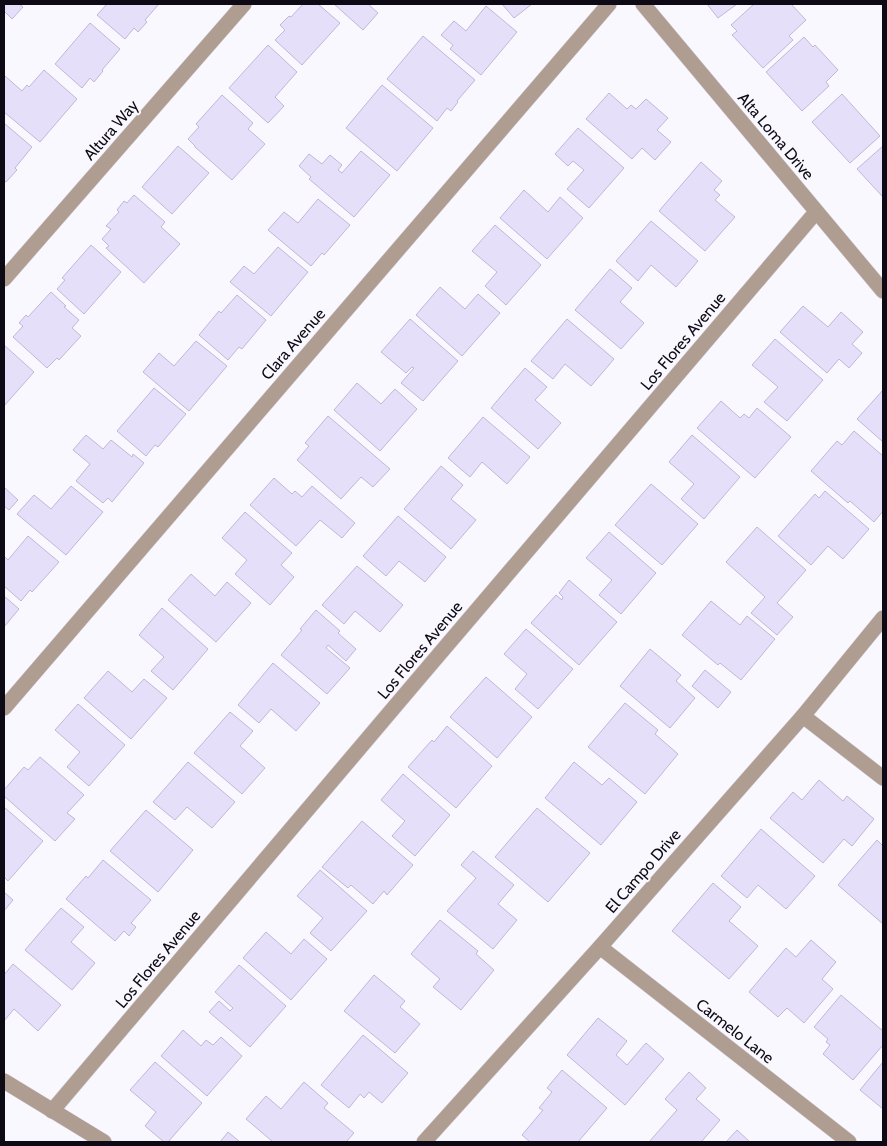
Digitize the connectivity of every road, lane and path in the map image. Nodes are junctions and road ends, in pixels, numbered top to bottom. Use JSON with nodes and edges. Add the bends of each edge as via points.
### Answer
{"nodes":[{"id":1,"x":244,"y":4,"type":"edge"},
{"id":2,"x":609,"y":4,"type":"edge"},
{"id":3,"x":643,"y":4,"type":"edge"},
{"id":4,"x":816,"y":212,"type":"junction"},
{"id":5,"x":4,"y":279,"type":"edge"},
{"id":6,"x":883,"y":291,"type":"edge"},
{"id":7,"x":883,"y":618,"type":"edge"},
{"id":8,"x":4,"y":708,"type":"edge"},
{"id":9,"x":803,"y":716,"type":"junction"},
{"id":10,"x":883,"y":778,"type":"edge"},
{"id":11,"x":600,"y":946,"type":"junction"},
{"id":12,"x":4,"y":1082,"type":"edge"},
{"id":13,"x":52,"y":1111,"type":"junction"},
{"id":14,"x":104,"y":1142,"type":"edge"},
{"id":15,"x":424,"y":1142,"type":"edge"},
{"id":16,"x":848,"y":1142,"type":"edge"}],
"edges":[{"from":1,"to":5,"type":"street","name":"Altura Way"},
{"from":2,"to":8,"type":"street","name":"Clara Avenue"},
{"from":3,"to":4,"type":"street","name":"Alta Loma Drive"},
{"from":4,"to":6,"type":"street","name":"Alta Loma Drive"},
{"from":4,"to":13,"type":"street","name":"Los Flores Avenue"},
{"from":7,"to":9,"type":"street","name":"El Campo Drive"},
{"from":9,"to":10,"type":"street"},
{"from":9,"to":11,"type":"street","name":"El Campo Drive"},
{"from":11,"to":15,"type":"street","name":"El Campo Drive"},
{"from":11,"to":16,"type":"street","name":"Carmelo Lane"},
{"from":12,"to":13,"type":"street"},
{"from":13,"to":14,"type":"street"}]}
